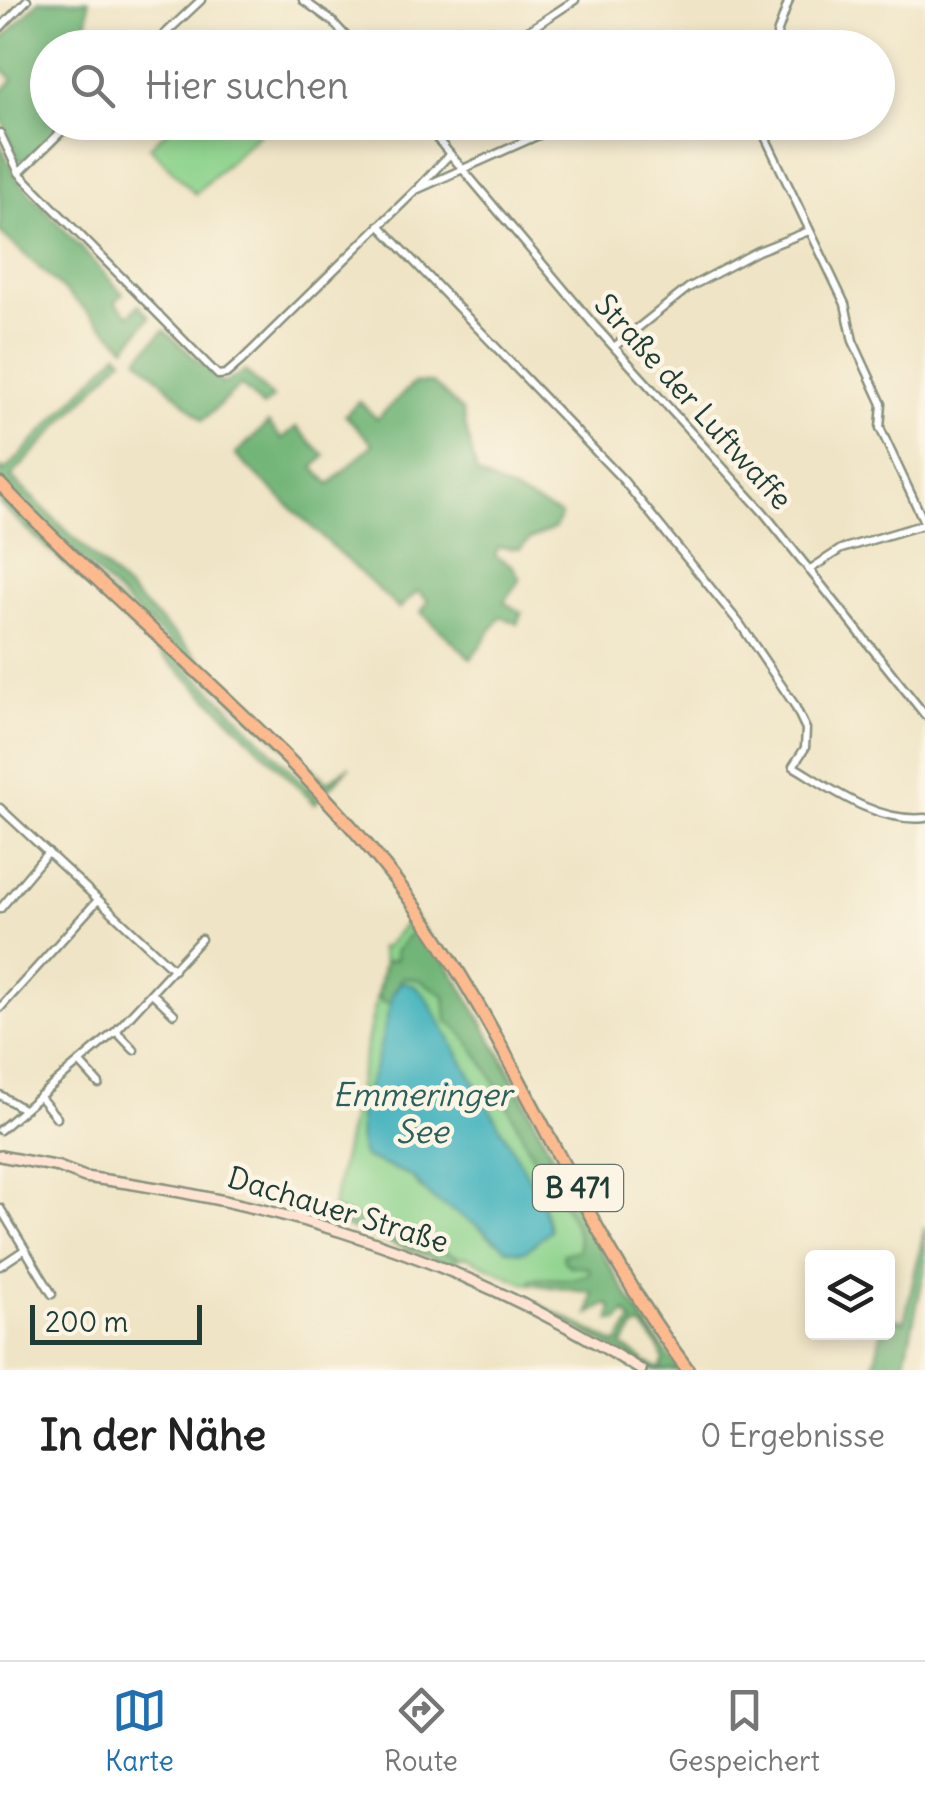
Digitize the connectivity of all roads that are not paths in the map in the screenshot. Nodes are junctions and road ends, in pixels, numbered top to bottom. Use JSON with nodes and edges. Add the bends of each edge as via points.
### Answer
{"nodes":[{"id":1,"x":27,"y":0,"type":"edge"},
{"id":2,"x":200,"y":0,"type":"edge"},
{"id":3,"x":304,"y":0,"type":"edge"},
{"id":4,"x":575,"y":0,"type":"edge"},
{"id":5,"x":789,"y":0,"type":"edge"},
{"id":6,"x":0,"y":28,"type":"edge"},
{"id":7,"x":169,"y":30,"type":"edge"},
{"id":8,"x":340,"y":30,"type":"edge"},
{"id":9,"x":529,"y":30,"type":"edge"},
{"id":10,"x":778,"y":30,"type":"edge"},
{"id":11,"x":0,"y":133,"type":"edge"},
{"id":12,"x":53,"y":140,"type":"edge"},
{"id":13,"x":439,"y":140,"type":"edge"},
{"id":14,"x":529,"y":140,"type":"edge"},
{"id":15,"x":766,"y":140,"type":"edge"},
{"id":16,"x":450,"y":154,"type":"junction"},
{"id":17,"x":463,"y":170,"type":"junction"},
{"id":18,"x":19,"y":173,"type":"junction"},
{"id":19,"x":416,"y":190,"type":"junction"},
{"id":20,"x":378,"y":224,"type":"junction"},
{"id":21,"x":809,"y":231,"type":"junction"},
{"id":22,"x":614,"y":346,"type":"junction"},
{"id":23,"x":0,"y":484,"type":"edge"},
{"id":24,"x":925,"y":524,"type":"edge"},
{"id":25,"x":809,"y":570,"type":"junction"},
{"id":26,"x":925,"y":715,"type":"edge"},
{"id":27,"x":0,"y":808,"type":"edge"},
{"id":28,"x":925,"y":818,"type":"edge"},
{"id":29,"x":48,"y":852,"type":"junction"},
{"id":30,"x":98,"y":900,"type":"junction"},
{"id":31,"x":0,"y":909,"type":"edge"},
{"id":32,"x":201,"y":939,"type":"dead end"},
{"id":33,"x":174,"y":970,"type":"junction"},
{"id":34,"x":152,"y":994,"type":"junction"},
{"id":35,"x":0,"y":1008,"type":"edge"},
{"id":36,"x":174,"y":1014,"type":"dead end"},
{"id":37,"x":116,"y":1031,"type":"junction"},
{"id":38,"x":134,"y":1050,"type":"dead end"},
{"id":39,"x":80,"y":1063,"type":"junction"},
{"id":40,"x":99,"y":1084,"type":"dead end"},
{"id":41,"x":0,"y":1094,"type":"edge"},
{"id":42,"x":38,"y":1096,"type":"junction"},
{"id":43,"x":23,"y":1109,"type":"junction"},
{"id":44,"x":57,"y":1118,"type":"dead end"},
{"id":45,"x":0,"y":1130,"type":"edge"},
{"id":46,"x":0,"y":1156,"type":"edge"},
{"id":47,"x":0,"y":1208,"type":"edge"},
{"id":48,"x":24,"y":1250,"type":"junction"},
{"id":49,"x":0,"y":1266,"type":"edge"},
{"id":50,"x":52,"y":1294,"type":"dead end"},
{"id":51,"x":641,"y":1370,"type":"edge"},
{"id":52,"x":688,"y":1370,"type":"edge"}],
"edges":[{"from":1,"to":6,"type":"street"},
{"from":2,"to":7,"type":"street"},
{"from":3,"to":8,"type":"street"},
{"from":4,"to":9,"type":"street"},
{"from":5,"to":10,"type":"street"},
{"from":11,"to":18,"type":"street"},
{"from":12,"to":18,"type":"street"},
{"from":13,"to":16,"type":"street","name":"Straße der Luftwaffe"},
{"from":14,"to":17,"type":"street"},
{"from":15,"to":21,"type":"street"},
{"from":16,"to":17,"type":"street","name":"Straße der Luftwaffe"},
{"from":16,"to":19,"type":"street"},
{"from":17,"to":19,"type":"street"},
{"from":17,"to":22,"type":"street","name":"Straße der Luftwaffe"},
{"from":18,"to":20,"type":"street","via":[[218,375],[241,361]]},
{"from":19,"to":20,"type":"street"},
{"from":20,"to":28,"type":"street","via":[[624,480],[740,624],[806,729],[805,748],[793,766],[852,802],[906,820]]},
{"from":21,"to":22,"type":"street","via":[[688,288]]},
{"from":21,"to":24,"type":"street","via":[[845,304],[853,341],[882,404],[880,428]]},
{"from":22,"to":25,"type":"street","name":"Straße der Luftwaffe"},
{"from":23,"to":52,"type":"highway","number":"B 471","via":[[292,762],[406,894],[478,1000],[623,1274]]},
{"from":24,"to":25,"type":"street","via":[[841,549]]},
{"from":25,"to":26,"type":"street","name":"Straße der Luftwaffe"},
{"from":27,"to":29,"type":"street"},
{"from":29,"to":30,"type":"street"},
{"from":29,"to":31,"type":"street"},
{"from":30,"to":33,"type":"street"},
{"from":30,"to":35,"type":"street"},
{"from":32,"to":33,"type":"street"},
{"from":33,"to":34,"type":"street"},
{"from":34,"to":36,"type":"street"},
{"from":34,"to":37,"type":"street"},
{"from":37,"to":38,"type":"street"},
{"from":37,"to":39,"type":"street"},
{"from":39,"to":40,"type":"street"},
{"from":39,"to":42,"type":"street"},
{"from":41,"to":43,"type":"street"},
{"from":42,"to":43,"type":"street"},
{"from":42,"to":44,"type":"street"},
{"from":43,"to":45,"type":"street"},
{"from":46,"to":51,"type":"street","name":"Dachauer Straße","via":[[255,1206],[358,1236],[533,1306]]},
{"from":47,"to":48,"type":"street"},
{"from":48,"to":49,"type":"street"},
{"from":48,"to":50,"type":"street"}]}
